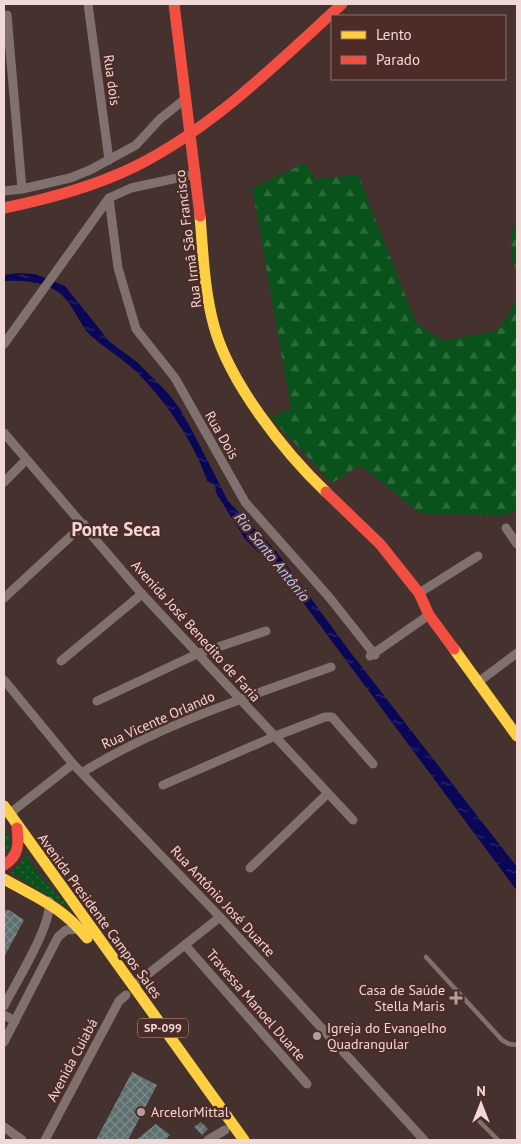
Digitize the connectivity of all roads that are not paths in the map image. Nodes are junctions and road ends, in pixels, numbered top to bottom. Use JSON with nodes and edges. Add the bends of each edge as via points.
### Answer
{"nodes":[{"id":1,"x":88,"y":4,"type":"edge"},
{"id":2,"x":174,"y":4,"type":"edge"},
{"id":3,"x":342,"y":4,"type":"edge"},
{"id":4,"x":7,"y":15,"type":"dead end"},
{"id":5,"x":185,"y":99,"type":"junction"},
{"id":6,"x":109,"y":160,"type":"junction"},
{"id":7,"x":196,"y":174,"type":"junction"},
{"id":8,"x":22,"y":189,"type":"junction"},
{"id":9,"x":4,"y":191,"type":"edge"},
{"id":10,"x":109,"y":198,"type":"junction"},
{"id":11,"x":4,"y":208,"type":"edge"},
{"id":12,"x":4,"y":344,"type":"edge"},
{"id":13,"x":4,"y":433,"type":"edge"},
{"id":14,"x":26,"y":460,"type":"junction"},
{"id":15,"x":4,"y":482,"type":"edge"},
{"id":16,"x":84,"y":524,"type":"junction"},
{"id":17,"x":506,"y":528,"type":"dead end"},
{"id":18,"x":517,"y":544,"type":"edge"},
{"id":19,"x":478,"y":556,"type":"dead end"},
{"id":20,"x":419,"y":593,"type":"junction"},
{"id":21,"x":142,"y":594,"type":"junction"},
{"id":22,"x":4,"y":598,"type":"edge"},
{"id":23,"x":429,"y":615,"type":"junction"},
{"id":24,"x":266,"y":631,"type":"dead end"},
{"id":25,"x":517,"y":653,"type":"edge"},
{"id":26,"x":196,"y":654,"type":"junction"},
{"id":27,"x":61,"y":662,"type":"dead end"},
{"id":28,"x":331,"y":667,"type":"dead end"},
{"id":29,"x":4,"y":680,"type":"edge"},
{"id":30,"x":477,"y":683,"type":"junction"},
{"id":31,"x":239,"y":700,"type":"junction"},
{"id":32,"x":97,"y":701,"type":"dead end"},
{"id":33,"x":517,"y":736,"type":"edge"},
{"id":34,"x":273,"y":737,"type":"junction"},
{"id":35,"x":73,"y":764,"type":"junction"},
{"id":36,"x":373,"y":764,"type":"dead end"},
{"id":37,"x":83,"y":772,"type":"junction"},
{"id":38,"x":163,"y":784,"type":"dead end"},
{"id":39,"x":327,"y":794,"type":"junction"},
{"id":40,"x":9,"y":814,"type":"edge"},
{"id":41,"x":353,"y":820,"type":"dead end"},
{"id":42,"x":4,"y":865,"type":"edge"},
{"id":43,"x":250,"y":868,"type":"dead end"},
{"id":44,"x":6,"y":882,"type":"edge"},
{"id":45,"x":49,"y":901,"type":"junction"},
{"id":46,"x":220,"y":917,"type":"junction"},
{"id":47,"x":81,"y":930,"type":"junction"},
{"id":48,"x":185,"y":945,"type":"junction"},
{"id":49,"x":426,"y":957,"type":"dead end"},
{"id":50,"x":129,"y":990,"type":"junction"},
{"id":51,"x":4,"y":1006,"type":"edge"},
{"id":52,"x":4,"y":1015,"type":"edge"},
{"id":53,"x":15,"y":1021,"type":"junction"},
{"id":54,"x":4,"y":1042,"type":"edge"},
{"id":55,"x":517,"y":1045,"type":"edge"},
{"id":56,"x":307,"y":1084,"type":"dead end"},
{"id":57,"x":479,"y":1121,"type":"dead end"},
{"id":58,"x":4,"y":1127,"type":"edge"},
{"id":59,"x":225,"y":1130,"type":"junction"},
{"id":60,"x":22,"y":1140,"type":"edge"},
{"id":61,"x":44,"y":1140,"type":"edge"},
{"id":62,"x":208,"y":1140,"type":"edge"},
{"id":63,"x":232,"y":1140,"type":"edge"},
{"id":64,"x":244,"y":1140,"type":"edge"},
{"id":65,"x":424,"y":1140,"type":"edge"},
{"id":66,"x":498,"y":1140,"type":"edge"}],
"edges":[{"from":1,"to":6,"type":"street","name":"Rua dois"},
{"from":2,"to":5,"type":"main road","name":"Rua Irmã São Francisco"},
{"from":3,"to":11,"type":"main road","via":[[183,139],[134,167],[79,189]]},
{"from":4,"to":8,"type":"street"},
{"from":5,"to":6,"type":"street","via":[[136,145]]},
{"from":5,"to":7,"type":"main road","name":"Rua Irmã São Francisco"},
{"from":6,"to":8,"type":"street","via":[[70,178]]},
{"from":7,"to":10,"type":"street","via":[[131,188]]},
{"from":7,"to":20,"type":"main road","name":"Rua Irmã São Francisco","via":[[214,326],[229,362],[256,410],[309,476],[380,544]]},
{"from":8,"to":9,"type":"street"},
{"from":10,"to":12,"type":"street"},
{"from":10,"to":23,"type":"street","name":"Rua Dois","via":[[118,268],[136,329],[175,378],[245,502],[312,576],[372,656]]},
{"from":13,"to":14,"type":"street","name":"Avenida José Benedito de Faria"},
{"from":14,"to":15,"type":"street"},
{"from":14,"to":16,"type":"street","name":"Avenida José Benedito de Faria"},
{"from":16,"to":21,"type":"street","name":"Avenida José Benedito de Faria"},
{"from":16,"to":22,"type":"street"},
{"from":17,"to":18,"type":"street"},
{"from":19,"to":20,"type":"street"},
{"from":20,"to":23,"type":"main road","name":"Rua Irmã São Francisco"},
{"from":21,"to":26,"type":"street","name":"Avenida José Benedito de Faria"},
{"from":21,"to":27,"type":"street"},
{"from":23,"to":30,"type":"main road","name":"Rua Irmã São Francisco"},
{"from":24,"to":26,"type":"street"},
{"from":25,"to":30,"type":"street"},
{"from":26,"to":31,"type":"street","name":"Avenida José Benedito de Faria"},
{"from":26,"to":32,"type":"street"},
{"from":28,"to":31,"type":"street","name":"Rua Vicente Orlando"},
{"from":29,"to":35,"type":"street","name":"Rua Antônio José Duarte"},
{"from":30,"to":33,"type":"main road","name":"Rua Irmã São Francisco"},
{"from":31,"to":34,"type":"street","name":"Avenida José Benedito de Faria"},
{"from":31,"to":37,"type":"street","name":"Rua Vicente Orlando","via":[[123,749]]},
{"from":34,"to":36,"type":"street","via":[[324,717],[332,718]]},
{"from":34,"to":38,"type":"street"},
{"from":34,"to":39,"type":"street","name":"Avenida José Benedito de Faria"},
{"from":35,"to":37,"type":"street","name":"Rua Antônio José Duarte"},
{"from":35,"to":40,"type":"street"},
{"from":37,"to":46,"type":"street","name":"Rua Antônio José Duarte"},
{"from":39,"to":41,"type":"street","name":"Avenida José Benedito de Faria"},
{"from":39,"to":43,"type":"street"},
{"from":40,"to":42,"type":"main road","via":[[18,848],[12,860]]},
{"from":40,"to":50,"type":"main road","name":"Avenida Presidente Campos Sales","number":"SP-099"},
{"from":44,"to":45,"type":"main road","name":"Avenida Presidente Campos Sales","number":"SP-099"},
{"from":45,"to":47,"type":"main road","name":"Avenida Presidente Campos Sales","number":"SP-099"},
{"from":45,"to":51,"type":"street","via":[[49,914],[42,933]]},
{"from":46,"to":48,"type":"street","name":"Avenida Cuiabá"},
{"from":46,"to":65,"type":"street","name":"Rua Antônio José Duarte"},
{"from":47,"to":50,"type":"main road","name":"Avenida Presidente Campos Sales","number":"SP-099"},
{"from":47,"to":53,"type":"street","via":[[66,930],[58,937]]},
{"from":48,"to":50,"type":"street","name":"Avenida Cuiabá"},
{"from":48,"to":56,"type":"street","name":"Travessa Manoel Duarte"},
{"from":49,"to":55,"type":"lane","via":[[502,1040]]},
{"from":50,"to":59,"type":"main road","name":"Avenida Presidente Campos Sales","number":"SP-099"},
{"from":50,"to":61,"type":"street","name":"Avenida Cuiabá","via":[[119,1001]]},
{"from":50,"to":64,"type":"main road","name":"Avenida Presidente Campos Sales","number":"SP-099"},
{"from":52,"to":53,"type":"street"},
{"from":53,"to":54,"type":"street"},
{"from":57,"to":66,"type":"lane"},
{"from":58,"to":60,"type":"street"},
{"from":59,"to":62,"type":"street"},
{"from":59,"to":63,"type":"main road","name":"Avenida Presidente Campos Sales","number":"SP-099"}]}
